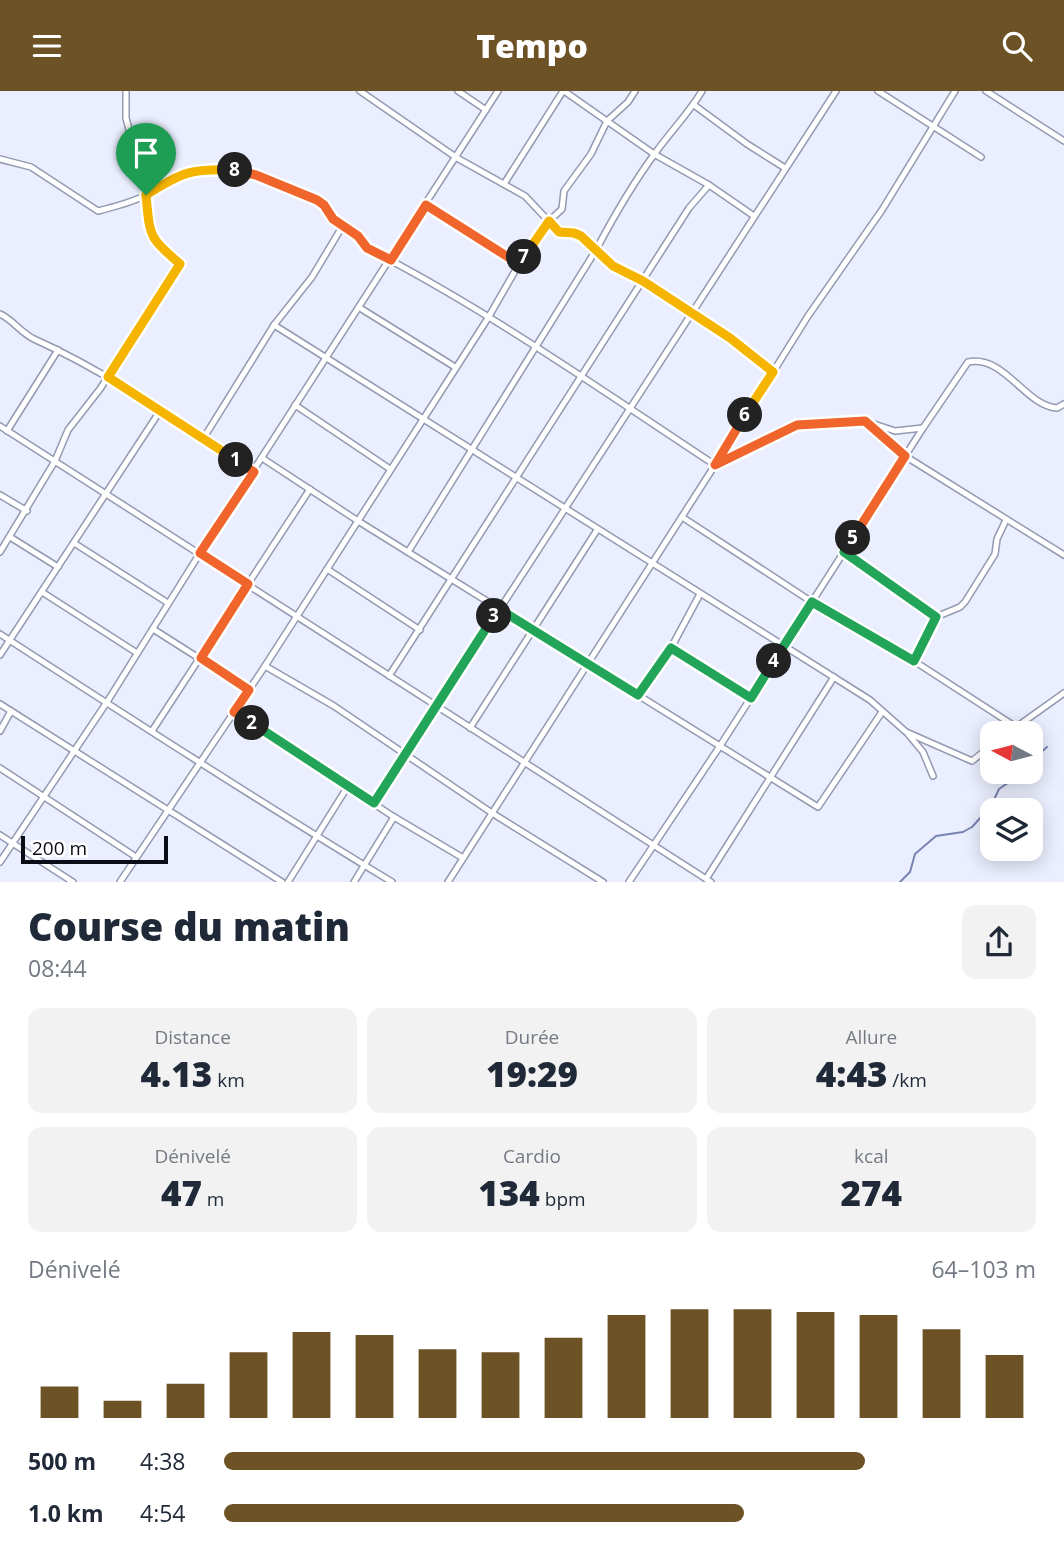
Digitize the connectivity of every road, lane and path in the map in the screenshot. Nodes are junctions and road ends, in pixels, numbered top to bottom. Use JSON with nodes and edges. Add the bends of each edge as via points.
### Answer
{"nodes":[{"id":1,"x":126,"y":91,"type":"edge"},
{"id":2,"x":360,"y":91,"type":"edge"},
{"id":3,"x":458,"y":91,"type":"edge"},
{"id":4,"x":498,"y":91,"type":"edge"},
{"id":5,"x":564,"y":91,"type":"edge"},
{"id":6,"x":635,"y":91,"type":"edge"},
{"id":7,"x":702,"y":91,"type":"edge"},
{"id":8,"x":836,"y":91,"type":"edge"},
{"id":9,"x":878,"y":91,"type":"edge"},
{"id":10,"x":955,"y":91,"type":"edge"},
{"id":11,"x":986,"y":91,"type":"edge"},
{"id":12,"x":694,"y":105,"type":"junction"},
{"id":13,"x":486,"y":110,"type":"junction"},
{"id":14,"x":607,"y":121,"type":"junction"},
{"id":15,"x":934,"y":126,"type":"junction"},
{"id":16,"x":1064,"y":141,"type":"edge"},
{"id":17,"x":654,"y":154,"type":"junction"},
{"id":18,"x":981,"y":157,"type":"dead end"},
{"id":19,"x":457,"y":158,"type":"junction"},
{"id":20,"x":0,"y":159,"type":"edge"},
{"id":21,"x":785,"y":168,"type":"junction"},
{"id":22,"x":503,"y":184,"type":"junction"},
{"id":23,"x":709,"y":185,"type":"junction"},
{"id":24,"x":146,"y":195,"type":"junction"},
{"id":25,"x":426,"y":205,"type":"junction"},
{"id":26,"x":754,"y":216,"type":"junction"},
{"id":27,"x":549,"y":221,"type":"junction"},
{"id":28,"x":342,"y":226,"type":"junction"},
{"id":29,"x":596,"y":250,"type":"junction"},
{"id":30,"x":391,"y":260,"type":"junction"},
{"id":31,"x":519,"y":264,"type":"junction"},
{"id":32,"x":643,"y":281,"type":"junction"},
{"id":33,"x":360,"y":308,"type":"junction"},
{"id":34,"x":693,"y":313,"type":"junction"},
{"id":35,"x":0,"y":314,"type":"edge"},
{"id":36,"x":488,"y":318,"type":"junction"},
{"id":37,"x":274,"y":325,"type":"junction"},
{"id":38,"x":535,"y":348,"type":"junction"},
{"id":39,"x":58,"y":349,"type":"junction"},
{"id":40,"x":326,"y":360,"type":"junction"},
{"id":41,"x":455,"y":367,"type":"junction"},
{"id":42,"x":773,"y":372,"type":"junction"},
{"id":43,"x":108,"y":377,"type":"junction"},
{"id":44,"x":583,"y":377,"type":"junction"},
{"id":45,"x":1064,"y":404,"type":"edge"},
{"id":46,"x":295,"y":405,"type":"junction"},
{"id":47,"x":629,"y":408,"type":"junction"},
{"id":48,"x":1057,"y":408,"type":"junction"},
{"id":49,"x":160,"y":411,"type":"junction"},
{"id":50,"x":1064,"y":413,"type":"edge"},
{"id":51,"x":422,"y":419,"type":"junction"},
{"id":52,"x":865,"y":421,"type":"junction"},
{"id":53,"x":0,"y":426,"type":"edge"},
{"id":54,"x":923,"y":428,"type":"junction"},
{"id":55,"x":7,"y":431,"type":"junction"},
{"id":56,"x":203,"y":439,"type":"junction"},
{"id":57,"x":470,"y":449,"type":"junction"},
{"id":58,"x":905,"y":456,"type":"junction"},
{"id":59,"x":262,"y":458,"type":"junction"},
{"id":60,"x":55,"y":461,"type":"junction"},
{"id":61,"x":715,"y":465,"type":"junction"},
{"id":62,"x":390,"y":469,"type":"junction"},
{"id":63,"x":254,"y":472,"type":"junction"},
{"id":64,"x":517,"y":479,"type":"junction"},
{"id":65,"x":310,"y":489,"type":"junction"},
{"id":66,"x":105,"y":493,"type":"junction"},
{"id":67,"x":0,"y":495,"type":"edge"},
{"id":68,"x":564,"y":509,"type":"junction"},
{"id":69,"x":27,"y":511,"type":"junction"},
{"id":70,"x":682,"y":517,"type":"junction"},
{"id":71,"x":358,"y":520,"type":"junction"},
{"id":72,"x":1006,"y":520,"type":"junction"},
{"id":73,"x":597,"y":530,"type":"junction"},
{"id":74,"x":10,"y":537,"type":"junction"},
{"id":75,"x":74,"y":543,"type":"junction"},
{"id":76,"x":0,"y":552,"type":"edge"},
{"id":77,"x":408,"y":552,"type":"junction"},
{"id":78,"x":844,"y":552,"type":"junction"},
{"id":79,"x":200,"y":553,"type":"junction"},
{"id":80,"x":1064,"y":555,"type":"edge"},
{"id":81,"x":653,"y":565,"type":"junction"},
{"id":82,"x":58,"y":566,"type":"junction"},
{"id":83,"x":327,"y":569,"type":"junction"},
{"id":84,"x":452,"y":579,"type":"junction"},
{"id":85,"x":248,"y":584,"type":"junction"},
{"id":86,"x":42,"y":592,"type":"junction"},
{"id":87,"x":700,"y":594,"type":"junction"},
{"id":88,"x":812,"y":602,"type":"junction"},
{"id":89,"x":168,"y":603,"type":"junction"},
{"id":90,"x":499,"y":609,"type":"junction"},
{"id":91,"x":296,"y":616,"type":"junction"},
{"id":92,"x":936,"y":617,"type":"junction"},
{"id":93,"x":153,"y":629,"type":"junction"},
{"id":94,"x":420,"y":630,"type":"junction"},
{"id":95,"x":534,"y":631,"type":"junction"},
{"id":96,"x":0,"y":634,"type":"edge"},
{"id":97,"x":9,"y":640,"type":"junction"},
{"id":98,"x":784,"y":646,"type":"junction"},
{"id":99,"x":671,"y":648,"type":"junction"},
{"id":100,"x":137,"y":653,"type":"junction"},
{"id":101,"x":0,"y":655,"type":"edge"},
{"id":102,"x":201,"y":658,"type":"junction"},
{"id":103,"x":914,"y":661,"type":"junction"},
{"id":104,"x":588,"y":665,"type":"junction"},
{"id":105,"x":265,"y":666,"type":"junction"},
{"id":106,"x":389,"y":676,"type":"junction"},
{"id":107,"x":834,"y":677,"type":"junction"},
{"id":108,"x":249,"y":690,"type":"junction"},
{"id":109,"x":1064,"y":693,"type":"edge"},
{"id":110,"x":638,"y":695,"type":"junction"},
{"id":111,"x":751,"y":698,"type":"junction"},
{"id":112,"x":107,"y":702,"type":"junction"},
{"id":113,"x":0,"y":704,"type":"edge"},
{"id":114,"x":436,"y":705,"type":"junction"},
{"id":115,"x":11,"y":711,"type":"junction"},
{"id":116,"x":234,"y":712,"type":"junction"},
{"id":117,"x":882,"y":712,"type":"junction"},
{"id":118,"x":1007,"y":721,"type":"edge"},
{"id":119,"x":1024,"y":721,"type":"edge"},
{"id":120,"x":470,"y":728,"type":"junction"},
{"id":121,"x":0,"y":731,"type":"edge"},
{"id":122,"x":152,"y":731,"type":"junction"},
{"id":123,"x":905,"y":732,"type":"junction"},
{"id":124,"x":720,"y":746,"type":"junction"},
{"id":125,"x":74,"y":750,"type":"junction"},
{"id":126,"x":405,"y":755,"type":"junction"},
{"id":127,"x":980,"y":755,"type":"edge"},
{"id":128,"x":202,"y":762,"type":"junction"},
{"id":129,"x":524,"y":762,"type":"junction"},
{"id":130,"x":0,"y":768,"type":"edge"},
{"id":131,"x":933,"y":776,"type":"dead end"},
{"id":132,"x":770,"y":778,"type":"junction"},
{"id":133,"x":348,"y":786,"type":"junction"},
{"id":134,"x":42,"y":797,"type":"junction"},
{"id":135,"x":374,"y":803,"type":"junction"},
{"id":136,"x":170,"y":810,"type":"junction"},
{"id":137,"x":492,"y":813,"type":"junction"},
{"id":138,"x":394,"y":817,"type":"junction"},
{"id":139,"x":0,"y":835,"type":"edge"},
{"id":140,"x":316,"y":836,"type":"junction"},
{"id":141,"x":12,"y":843,"type":"junction"},
{"id":142,"x":654,"y":845,"type":"junction"},
{"id":143,"x":136,"y":857,"type":"junction"},
{"id":144,"x":463,"y":858,"type":"junction"},
{"id":145,"x":0,"y":862,"type":"edge"},
{"id":146,"x":364,"y":865,"type":"junction"},
{"id":147,"x":708,"y":880,"type":"edge"},
{"id":148,"x":74,"y":882,"type":"edge"},
{"id":149,"x":120,"y":882,"type":"edge"},
{"id":150,"x":285,"y":882,"type":"edge"},
{"id":151,"x":354,"y":882,"type":"edge"},
{"id":152,"x":392,"y":882,"type":"edge"},
{"id":153,"x":447,"y":882,"type":"edge"},
{"id":154,"x":603,"y":882,"type":"edge"},
{"id":155,"x":629,"y":882,"type":"edge"}],
"edges":[{"from":1,"to":24,"type":"street","via":[[137,176],[146,183]]},
{"from":2,"to":19,"type":"street"},
{"from":3,"to":13,"type":"street"},
{"from":4,"to":13,"type":"street"},
{"from":5,"to":14,"type":"street"},
{"from":5,"to":22,"type":"street"},
{"from":6,"to":14,"type":"street"},
{"from":7,"to":12,"type":"street"},
{"from":8,"to":21,"type":"street"},
{"from":9,"to":15,"type":"street"},
{"from":10,"to":15,"type":"street"},
{"from":11,"to":16,"type":"street"},
{"from":12,"to":17,"type":"street"},
{"from":12,"to":21,"type":"street"},
{"from":13,"to":19,"type":"street"},
{"from":14,"to":17,"type":"street"},
{"from":14,"to":27,"type":"street","via":[[591,154],[564,191],[562,209]]},
{"from":15,"to":18,"type":"street"},
{"from":15,"to":42,"type":"street"},
{"from":17,"to":23,"type":"street"},
{"from":17,"to":29,"type":"street"},
{"from":19,"to":22,"type":"street"},
{"from":19,"to":25,"type":"street"},
{"from":20,"to":24,"type":"street","via":[[31,167],[98,211]]},
{"from":21,"to":26,"type":"street"},
{"from":22,"to":27,"type":"street","via":[[525,196]]},
{"from":23,"to":26,"type":"street"},
{"from":23,"to":32,"type":"street"},
{"from":24,"to":28,"type":"street","via":[[190,171],[234,170],[317,200]]},
{"from":24,"to":43,"type":"street","via":[[151,234],[180,264]]},
{"from":25,"to":30,"type":"street"},
{"from":25,"to":31,"type":"street"},
{"from":26,"to":34,"type":"street"},
{"from":27,"to":29,"type":"street","via":[[559,232],[581,236]]},
{"from":27,"to":31,"type":"street"},
{"from":28,"to":30,"type":"street","via":[[367,248]]},
{"from":28,"to":37,"type":"street","via":[[313,277]]},
{"from":29,"to":32,"type":"street","via":[[613,266]]},
{"from":29,"to":38,"type":"street"},
{"from":30,"to":33,"type":"street"},
{"from":30,"to":36,"type":"street"},
{"from":31,"to":36,"type":"street"},
{"from":32,"to":34,"type":"street"},
{"from":32,"to":44,"type":"street"},
{"from":33,"to":40,"type":"street"},
{"from":33,"to":41,"type":"street"},
{"from":34,"to":42,"type":"street"},
{"from":34,"to":47,"type":"street"},
{"from":35,"to":39,"type":"street","via":[[33,339]]},
{"from":36,"to":38,"type":"street"},
{"from":36,"to":41,"type":"street"},
{"from":37,"to":40,"type":"street"},
{"from":37,"to":56,"type":"street"},
{"from":38,"to":44,"type":"street"},
{"from":38,"to":57,"type":"street"},
{"from":39,"to":43,"type":"street"},
{"from":39,"to":55,"type":"street"},
{"from":40,"to":46,"type":"street"},
{"from":40,"to":51,"type":"street"},
{"from":41,"to":51,"type":"street"},
{"from":42,"to":61,"type":"street"},
{"from":43,"to":49,"type":"street"},
{"from":43,"to":60,"type":"street","via":[[68,430]]},
{"from":44,"to":47,"type":"street"},
{"from":44,"to":64,"type":"street"},
{"from":45,"to":48,"type":"street"},
{"from":46,"to":59,"type":"street"},
{"from":46,"to":62,"type":"street"},
{"from":47,"to":61,"type":"street"},
{"from":47,"to":68,"type":"street"},
{"from":48,"to":50,"type":"street"},
{"from":48,"to":54,"type":"street","via":[[1040,404],[998,369],[977,360],[968,362]]},
{"from":49,"to":56,"type":"street"},
{"from":49,"to":66,"type":"street"},
{"from":51,"to":57,"type":"street"},
{"from":51,"to":62,"type":"street"},
{"from":52,"to":54,"type":"street","via":[[895,431]]},
{"from":52,"to":58,"type":"street"},
{"from":52,"to":61,"type":"street","via":[[797,425]]},
{"from":53,"to":55,"type":"street"},
{"from":54,"to":58,"type":"street"},
{"from":55,"to":60,"type":"street"},
{"from":56,"to":63,"type":"street"},
{"from":57,"to":64,"type":"street"},
{"from":57,"to":77,"type":"street"},
{"from":58,"to":72,"type":"street"},
{"from":58,"to":78,"type":"street"},
{"from":59,"to":63,"type":"street"},
{"from":59,"to":65,"type":"street"},
{"from":60,"to":66,"type":"street"},
{"from":60,"to":69,"type":"street"},
{"from":61,"to":70,"type":"street"},
{"from":62,"to":71,"type":"street"},
{"from":63,"to":79,"type":"street"},
{"from":64,"to":68,"type":"street"},
{"from":64,"to":84,"type":"street"},
{"from":65,"to":71,"type":"street"},
{"from":65,"to":85,"type":"street"},
{"from":66,"to":75,"type":"street"},
{"from":66,"to":79,"type":"street"},
{"from":67,"to":69,"type":"street"},
{"from":68,"to":73,"type":"street"},
{"from":68,"to":90,"type":"street"},
{"from":69,"to":74,"type":"street"},
{"from":70,"to":81,"type":"street"},
{"from":70,"to":88,"type":"street"},
{"from":71,"to":77,"type":"street"},
{"from":71,"to":83,"type":"street"},
{"from":72,"to":80,"type":"street"},
{"from":72,"to":92,"type":"street","via":[[995,554],[964,602]]},
{"from":73,"to":81,"type":"street"},
{"from":73,"to":95,"type":"street"},
{"from":74,"to":76,"type":"street"},
{"from":74,"to":82,"type":"street"},
{"from":75,"to":82,"type":"street"},
{"from":75,"to":89,"type":"street"},
{"from":77,"to":84,"type":"street"},
{"from":78,"to":88,"type":"street"},
{"from":78,"to":92,"type":"street"},
{"from":79,"to":85,"type":"street"},
{"from":79,"to":89,"type":"street"},
{"from":81,"to":87,"type":"street"},
{"from":81,"to":104,"type":"street"},
{"from":82,"to":86,"type":"street"},
{"from":83,"to":91,"type":"street"},
{"from":83,"to":94,"type":"street"},
{"from":84,"to":90,"type":"street"},
{"from":84,"to":94,"type":"street"},
{"from":85,"to":91,"type":"street"},
{"from":85,"to":102,"type":"street"},
{"from":86,"to":97,"type":"street"},
{"from":86,"to":100,"type":"street"},
{"from":87,"to":98,"type":"street"},
{"from":87,"to":99,"type":"street"},
{"from":88,"to":98,"type":"street"},
{"from":88,"to":103,"type":"street"},
{"from":89,"to":93,"type":"street"},
{"from":90,"to":95,"type":"street"},
{"from":90,"to":114,"type":"street"},
{"from":91,"to":105,"type":"street"},
{"from":91,"to":106,"type":"street"},
{"from":92,"to":103,"type":"street"},
{"from":93,"to":100,"type":"street"},
{"from":93,"to":102,"type":"street"},
{"from":94,"to":106,"type":"street"},
{"from":95,"to":104,"type":"street"},
{"from":95,"to":120,"type":"street"},
{"from":96,"to":97,"type":"street"},
{"from":97,"to":101,"type":"street"},
{"from":97,"to":112,"type":"street"},
{"from":98,"to":107,"type":"street"},
{"from":98,"to":111,"type":"street"},
{"from":99,"to":110,"type":"street"},
{"from":99,"to":111,"type":"street"},
{"from":100,"to":112,"type":"street"},
{"from":102,"to":108,"type":"street"},
{"from":102,"to":122,"type":"street"},
{"from":103,"to":118,"type":"street"},
{"from":104,"to":110,"type":"street"},
{"from":104,"to":129,"type":"street"},
{"from":105,"to":108,"type":"street"},
{"from":105,"to":126,"type":"street"},
{"from":106,"to":114,"type":"street"},
{"from":107,"to":117,"type":"street"},
{"from":107,"to":132,"type":"street"},
{"from":108,"to":116,"type":"street"},
{"from":109,"to":119,"type":"street"},
{"from":110,"to":124,"type":"street"},
{"from":111,"to":124,"type":"street"},
{"from":112,"to":122,"type":"street"},
{"from":112,"to":125,"type":"street"},
{"from":113,"to":115,"type":"street"},
{"from":114,"to":120,"type":"street"},
{"from":114,"to":126,"type":"street"},
{"from":115,"to":121,"type":"street"},
{"from":115,"to":125,"type":"street"},
{"from":116,"to":128,"type":"street"},
{"from":116,"to":133,"type":"street"},
{"from":117,"to":123,"type":"street"},
{"from":117,"to":132,"type":"street","via":[[818,807]]},
{"from":120,"to":129,"type":"street"},
{"from":122,"to":128,"type":"street"},
{"from":123,"to":127,"type":"street","via":[[972,761]]},
{"from":123,"to":131,"type":"street","via":[[923,752]]},
{"from":124,"to":132,"type":"street"},
{"from":124,"to":142,"type":"street"},
{"from":125,"to":134,"type":"street"},
{"from":125,"to":136,"type":"street"},
{"from":126,"to":135,"type":"street"},
{"from":126,"to":137,"type":"street"},
{"from":128,"to":136,"type":"street"},
{"from":128,"to":140,"type":"street"},
{"from":129,"to":137,"type":"street"},
{"from":129,"to":142,"type":"street"},
{"from":130,"to":134,"type":"street"},
{"from":132,"to":147,"type":"street"},
{"from":133,"to":135,"type":"street"},
{"from":133,"to":140,"type":"street"},
{"from":134,"to":141,"type":"street"},
{"from":134,"to":143,"type":"street"},
{"from":135,"to":138,"type":"street"},
{"from":136,"to":143,"type":"street"},
{"from":136,"to":150,"type":"street"},
{"from":137,"to":144,"type":"street"},
{"from":137,"to":154,"type":"street"},
{"from":138,"to":144,"type":"street"},
{"from":138,"to":146,"type":"street"},
{"from":139,"to":141,"type":"street"},
{"from":140,"to":146,"type":"street"},
{"from":140,"to":150,"type":"street"},
{"from":141,"to":145,"type":"street"},
{"from":141,"to":148,"type":"street"},
{"from":142,"to":147,"type":"street"},
{"from":142,"to":155,"type":"street"},
{"from":143,"to":149,"type":"street"},
{"from":144,"to":153,"type":"street"},
{"from":146,"to":151,"type":"street"},
{"from":146,"to":152,"type":"street"}]}
